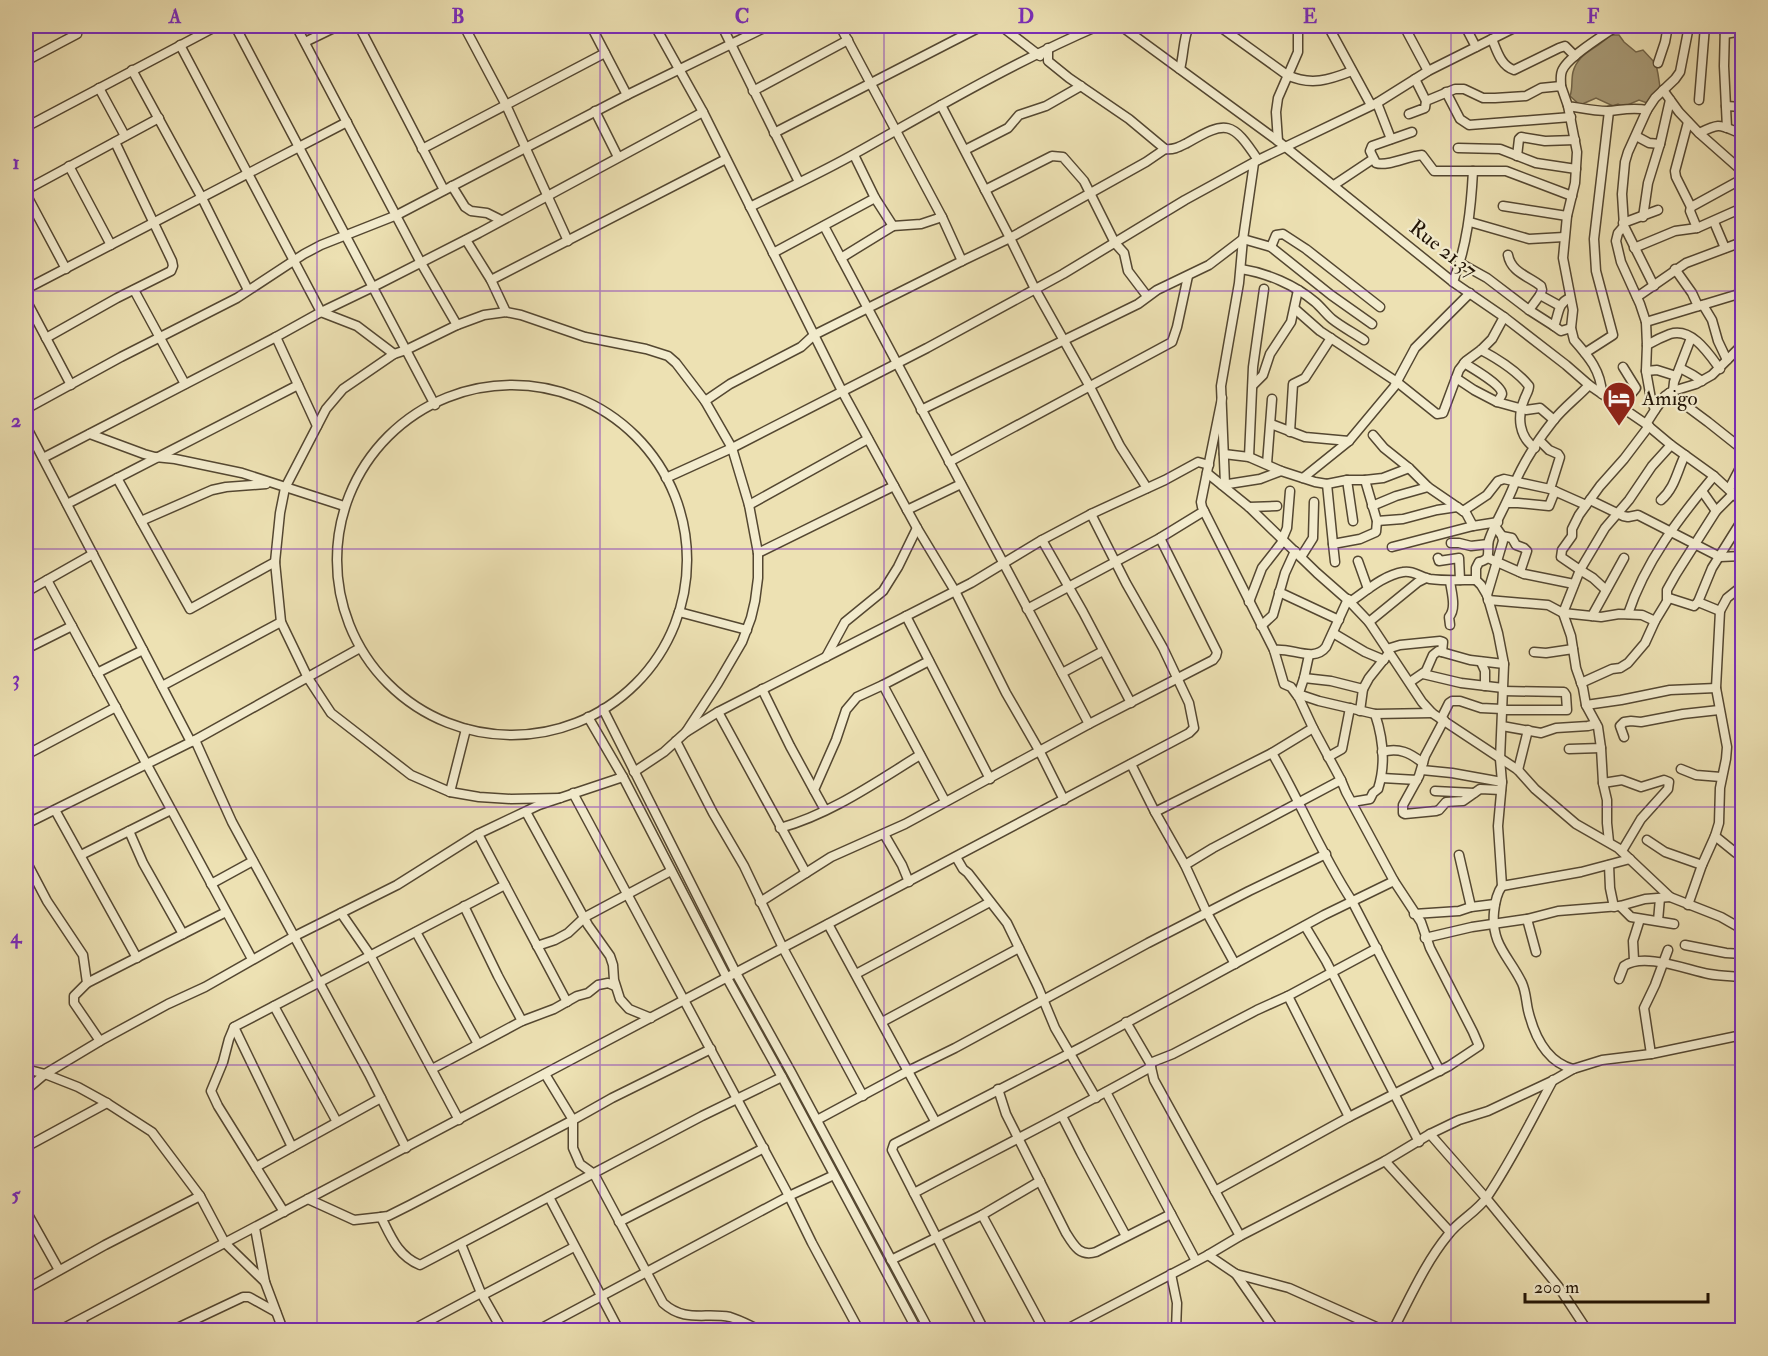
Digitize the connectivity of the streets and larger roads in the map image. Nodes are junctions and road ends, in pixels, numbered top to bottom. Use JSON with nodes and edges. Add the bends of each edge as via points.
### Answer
{"nodes":[{"id":1,"x":72,"y":26,"type":"edge"},
{"id":2,"x":217,"y":26,"type":"edge"},
{"id":3,"x":235,"y":26,"type":"edge"},
{"id":4,"x":296,"y":26,"type":"edge"},
{"id":5,"x":338,"y":26,"type":"edge"},
{"id":6,"x":359,"y":26,"type":"edge"},
{"id":7,"x":464,"y":26,"type":"edge"},
{"id":8,"x":591,"y":26,"type":"edge"},
{"id":9,"x":657,"y":26,"type":"edge"},
{"id":10,"x":722,"y":26,"type":"edge"},
{"id":11,"x":768,"y":26,"type":"edge"},
{"id":12,"x":840,"y":26,"type":"edge"},
{"id":13,"x":982,"y":26,"type":"edge"},
{"id":14,"x":1001,"y":26,"type":"edge"},
{"id":15,"x":1098,"y":26,"type":"edge"},
{"id":16,"x":1121,"y":26,"type":"edge"},
{"id":17,"x":1189,"y":26,"type":"edge"},
{"id":18,"x":1219,"y":26,"type":"edge"},
{"id":19,"x":1298,"y":26,"type":"edge"},
{"id":20,"x":1328,"y":26,"type":"edge"},
{"id":21,"x":1404,"y":26,"type":"edge"},
{"id":22,"x":1465,"y":26,"type":"edge"},
{"id":23,"x":1518,"y":26,"type":"edge"},
{"id":24,"x":1617,"y":26,"type":"edge"},
{"id":25,"x":1668,"y":26,"type":"edge"},
{"id":26,"x":1689,"y":26,"type":"edge"},
{"id":27,"x":1705,"y":26,"type":"edge"},
{"id":28,"x":1725,"y":30,"type":"edge"},
{"id":29,"x":1743,"y":31,"type":"edge"},
{"id":30,"x":1492,"y":39,"type":"junction"},
{"id":31,"x":848,"y":40,"type":"junction"},
{"id":32,"x":305,"y":42,"type":"junction"},
{"id":33,"x":731,"y":44,"type":"junction"},
{"id":34,"x":180,"y":45,"type":"junction"},
{"id":35,"x":1476,"y":47,"type":"junction"},
{"id":36,"x":1048,"y":48,"type":"junction"},
{"id":37,"x":605,"y":53,"type":"junction"},
{"id":38,"x":1036,"y":54,"type":"junction"},
{"id":39,"x":1575,"y":56,"type":"junction"},
{"id":40,"x":27,"y":57,"type":"edge"},
{"id":41,"x":1048,"y":61,"type":"junction"},
{"id":42,"x":1658,"y":63,"type":"dead end"},
{"id":43,"x":680,"y":69,"type":"junction"},
{"id":44,"x":1180,"y":69,"type":"junction"},
{"id":45,"x":132,"y":70,"type":"junction"},
{"id":46,"x":1352,"y":71,"type":"junction"},
{"id":47,"x":1428,"y":71,"type":"junction"},
{"id":48,"x":1287,"y":75,"type":"junction"},
{"id":49,"x":1415,"y":79,"type":"junction"},
{"id":50,"x":870,"y":83,"type":"junction"},
{"id":51,"x":1081,"y":86,"type":"junction"},
{"id":52,"x":1561,"y":86,"type":"junction"},
{"id":53,"x":99,"y":88,"type":"junction"},
{"id":54,"x":1663,"y":90,"type":"junction"},
{"id":55,"x":753,"y":91,"type":"junction"},
{"id":56,"x":1446,"y":92,"type":"junction"},
{"id":57,"x":627,"y":95,"type":"junction"},
{"id":58,"x":1670,"y":100,"type":"junction"},
{"id":59,"x":1699,"y":100,"type":"dead end"},
{"id":60,"x":1426,"y":101,"type":"junction"},
{"id":61,"x":1374,"y":104,"type":"junction"},
{"id":62,"x":506,"y":105,"type":"junction"},
{"id":63,"x":941,"y":105,"type":"junction"},
{"id":64,"x":1568,"y":106,"type":"junction"},
{"id":65,"x":1726,"y":106,"type":"junction"},
{"id":66,"x":1743,"y":107,"type":"edge"},
{"id":67,"x":1647,"y":110,"type":"junction"},
{"id":68,"x":595,"y":111,"type":"junction"},
{"id":69,"x":1609,"y":111,"type":"junction"},
{"id":70,"x":703,"y":112,"type":"junction"},
{"id":71,"x":1409,"y":114,"type":"dead end"},
{"id":72,"x":1570,"y":117,"type":"junction"},
{"id":73,"x":159,"y":118,"type":"junction"},
{"id":74,"x":346,"y":122,"type":"junction"},
{"id":75,"x":1688,"y":122,"type":"junction"},
{"id":76,"x":26,"y":127,"type":"edge"},
{"id":77,"x":1727,"y":128,"type":"junction"},
{"id":78,"x":895,"y":130,"type":"junction"},
{"id":79,"x":1412,"y":132,"type":"dead end"},
{"id":80,"x":774,"y":133,"type":"junction"},
{"id":81,"x":1698,"y":134,"type":"junction"},
{"id":82,"x":1743,"y":134,"type":"edge"},
{"id":83,"x":125,"y":136,"type":"junction"},
{"id":84,"x":1636,"y":136,"type":"junction"},
{"id":85,"x":1391,"y":140,"type":"junction"},
{"id":86,"x":1575,"y":140,"type":"junction"},
{"id":87,"x":115,"y":142,"type":"junction"},
{"id":88,"x":1282,"y":144,"type":"junction"},
{"id":89,"x":1660,"y":144,"type":"junction"},
{"id":90,"x":299,"y":147,"type":"junction"},
{"id":91,"x":526,"y":147,"type":"junction"},
{"id":92,"x":422,"y":148,"type":"junction"},
{"id":93,"x":1458,"y":148,"type":"dead end"},
{"id":94,"x":1165,"y":149,"type":"junction"},
{"id":95,"x":965,"y":150,"type":"junction"},
{"id":96,"x":854,"y":154,"type":"junction"},
{"id":97,"x":1517,"y":156,"type":"junction"},
{"id":98,"x":618,"y":157,"type":"junction"},
{"id":99,"x":726,"y":159,"type":"junction"},
{"id":100,"x":1373,"y":159,"type":"junction"},
{"id":101,"x":1256,"y":162,"type":"junction"},
{"id":102,"x":69,"y":166,"type":"junction"},
{"id":103,"x":1576,"y":169,"type":"junction"},
{"id":104,"x":1473,"y":171,"type":"junction"},
{"id":105,"x":1743,"y":171,"type":"edge"},
{"id":106,"x":248,"y":173,"type":"junction"},
{"id":107,"x":1743,"y":179,"type":"edge"},
{"id":108,"x":799,"y":182,"type":"junction"},
{"id":109,"x":1334,"y":185,"type":"junction"},
{"id":110,"x":448,"y":188,"type":"junction"},
{"id":111,"x":985,"y":190,"type":"junction"},
{"id":112,"x":26,"y":192,"type":"edge"},
{"id":113,"x":1089,"y":194,"type":"junction"},
{"id":114,"x":547,"y":195,"type":"junction"},
{"id":115,"x":1572,"y":196,"type":"junction"},
{"id":116,"x":202,"y":198,"type":"junction"},
{"id":117,"x":875,"y":198,"type":"junction"},
{"id":118,"x":1503,"y":206,"type":"dead end"},
{"id":119,"x":750,"y":207,"type":"junction"},
{"id":120,"x":1690,"y":207,"type":"junction"},
{"id":121,"x":1743,"y":208,"type":"edge"},
{"id":122,"x":1658,"y":210,"type":"dead end"},
{"id":123,"x":397,"y":215,"type":"junction"},
{"id":124,"x":1567,"y":216,"type":"junction"},
{"id":125,"x":942,"y":217,"type":"junction"},
{"id":126,"x":1643,"y":217,"type":"junction"},
{"id":127,"x":501,"y":220,"type":"junction"},
{"id":128,"x":1470,"y":222,"type":"junction"},
{"id":129,"x":1714,"y":222,"type":"junction"},
{"id":130,"x":154,"y":223,"type":"junction"},
{"id":131,"x":1623,"y":224,"type":"junction"},
{"id":132,"x":824,"y":226,"type":"junction"},
{"id":133,"x":893,"y":226,"type":"junction"},
{"id":134,"x":1697,"y":228,"type":"junction"},
{"id":135,"x":345,"y":236,"type":"junction"},
{"id":136,"x":1564,"y":237,"type":"junction"},
{"id":137,"x":1010,"y":238,"type":"junction"},
{"id":138,"x":1243,"y":239,"type":"junction"},
{"id":139,"x":466,"y":240,"type":"junction"},
{"id":140,"x":568,"y":241,"type":"junction"},
{"id":141,"x":1743,"y":242,"type":"edge"},
{"id":142,"x":1114,"y":243,"type":"junction"},
{"id":143,"x":111,"y":245,"type":"junction"},
{"id":144,"x":1271,"y":247,"type":"junction"},
{"id":145,"x":1634,"y":248,"type":"junction"},
{"id":146,"x":1725,"y":248,"type":"junction"},
{"id":147,"x":773,"y":253,"type":"junction"},
{"id":148,"x":1508,"y":255,"type":"dead end"},
{"id":149,"x":842,"y":258,"type":"junction"},
{"id":150,"x":294,"y":260,"type":"junction"},
{"id":151,"x":962,"y":261,"type":"junction"},
{"id":152,"x":422,"y":262,"type":"junction"},
{"id":153,"x":1460,"y":263,"type":"junction"},
{"id":154,"x":66,"y":268,"type":"junction"},
{"id":155,"x":1241,"y":269,"type":"junction"},
{"id":156,"x":1676,"y":269,"type":"junction"},
{"id":157,"x":1188,"y":276,"type":"junction"},
{"id":158,"x":491,"y":280,"type":"junction"},
{"id":159,"x":1453,"y":282,"type":"junction"},
{"id":160,"x":1654,"y":286,"type":"junction"},
{"id":161,"x":373,"y":287,"type":"junction"},
{"id":162,"x":26,"y":289,"type":"edge"},
{"id":163,"x":1035,"y":289,"type":"junction"},
{"id":164,"x":1264,"y":289,"type":"dead end"},
{"id":165,"x":134,"y":290,"type":"junction"},
{"id":166,"x":248,"y":290,"type":"junction"},
{"id":167,"x":1298,"y":290,"type":"junction"},
{"id":168,"x":1470,"y":293,"type":"junction"},
{"id":169,"x":1743,"y":293,"type":"edge"},
{"id":170,"x":1540,"y":295,"type":"junction"},
{"id":171,"x":1147,"y":296,"type":"junction"},
{"id":172,"x":1637,"y":297,"type":"junction"},
{"id":173,"x":1570,"y":298,"type":"junction"},
{"id":174,"x":26,"y":300,"type":"edge"},
{"id":175,"x":1560,"y":306,"type":"junction"},
{"id":176,"x":1700,"y":306,"type":"junction"},
{"id":177,"x":867,"y":307,"type":"junction"},
{"id":178,"x":1380,"y":307,"type":"dead end"},
{"id":179,"x":1295,"y":309,"type":"junction"},
{"id":180,"x":1529,"y":310,"type":"junction"},
{"id":181,"x":321,"y":312,"type":"junction"},
{"id":182,"x":506,"y":312,"type":"junction"},
{"id":183,"x":1504,"y":317,"type":"junction"},
{"id":184,"x":1667,"y":317,"type":"junction"},
{"id":185,"x":1646,"y":322,"type":"junction"},
{"id":186,"x":1372,"y":324,"type":"dead end"},
{"id":187,"x":457,"y":325,"type":"junction"},
{"id":188,"x":1554,"y":326,"type":"junction"},
{"id":189,"x":1571,"y":328,"type":"junction"},
{"id":190,"x":1671,"y":334,"type":"junction"},
{"id":191,"x":814,"y":335,"type":"junction"},
{"id":192,"x":276,"y":337,"type":"junction"},
{"id":193,"x":46,"y":338,"type":"junction"},
{"id":194,"x":160,"y":338,"type":"junction"},
{"id":195,"x":1331,"y":338,"type":"junction"},
{"id":196,"x":1691,"y":338,"type":"junction"},
{"id":197,"x":1063,"y":339,"type":"junction"},
{"id":198,"x":1364,"y":340,"type":"dead end"},
{"id":199,"x":1647,"y":345,"type":"junction"},
{"id":200,"x":1743,"y":345,"type":"edge"},
{"id":201,"x":406,"y":350,"type":"junction"},
{"id":202,"x":1481,"y":350,"type":"junction"},
{"id":203,"x":1585,"y":353,"type":"junction"},
{"id":204,"x":394,"y":354,"type":"junction"},
{"id":205,"x":1727,"y":360,"type":"junction"},
{"id":206,"x":897,"y":363,"type":"junction"},
{"id":207,"x":1464,"y":363,"type":"junction"},
{"id":208,"x":1623,"y":367,"type":"dead end"},
{"id":209,"x":1720,"y":369,"type":"junction"},
{"id":210,"x":1646,"y":371,"type":"junction"},
{"id":211,"x":1678,"y":372,"type":"junction"},
{"id":212,"x":1456,"y":378,"type":"junction"},
{"id":213,"x":1702,"y":381,"type":"junction"},
{"id":214,"x":1397,"y":382,"type":"junction"},
{"id":215,"x":185,"y":384,"type":"junction"},
{"id":216,"x":71,"y":385,"type":"junction"},
{"id":217,"x":298,"y":385,"type":"junction"},
{"id":218,"x":1253,"y":385,"type":"junction"},
{"id":219,"x":1589,"y":385,"type":"junction"},
{"id":220,"x":1090,"y":387,"type":"junction"},
{"id":221,"x":842,"y":391,"type":"junction"},
{"id":222,"x":1671,"y":392,"type":"junction"},
{"id":223,"x":1602,"y":394,"type":"junction"},
{"id":224,"x":1222,"y":398,"type":"junction"},
{"id":225,"x":1272,"y":399,"type":"dead end"},
{"id":226,"x":705,"y":401,"type":"junction"},
{"id":227,"x":1497,"y":402,"type":"junction"},
{"id":228,"x":435,"y":405,"type":"junction"},
{"id":229,"x":1621,"y":407,"type":"junction"},
{"id":230,"x":26,"y":409,"type":"edge"},
{"id":231,"x":1521,"y":409,"type":"junction"},
{"id":232,"x":921,"y":410,"type":"junction"},
{"id":233,"x":1655,"y":410,"type":"junction"},
{"id":234,"x":1554,"y":420,"type":"junction"},
{"id":235,"x":1271,"y":424,"type":"junction"},
{"id":236,"x":1648,"y":425,"type":"junction"},
{"id":237,"x":26,"y":426,"type":"edge"},
{"id":238,"x":317,"y":426,"type":"junction"},
{"id":239,"x":1290,"y":432,"type":"junction"},
{"id":240,"x":90,"y":434,"type":"junction"},
{"id":241,"x":1373,"y":435,"type":"dead end"},
{"id":242,"x":868,"y":439,"type":"junction"},
{"id":243,"x":1349,"y":441,"type":"junction"},
{"id":244,"x":1537,"y":444,"type":"junction"},
{"id":245,"x":1671,"y":445,"type":"junction"},
{"id":246,"x":732,"y":448,"type":"junction"},
{"id":247,"x":1742,"y":449,"type":"edge"},
{"id":248,"x":1224,"y":454,"type":"junction"},
{"id":249,"x":1684,"y":455,"type":"junction"},
{"id":250,"x":155,"y":457,"type":"junction"},
{"id":251,"x":1249,"y":457,"type":"junction"},
{"id":252,"x":43,"y":458,"type":"junction"},
{"id":253,"x":949,"y":462,"type":"junction"},
{"id":254,"x":1267,"y":464,"type":"junction"},
{"id":255,"x":1743,"y":464,"type":"edge"},
{"id":256,"x":1409,"y":468,"type":"junction"},
{"id":257,"x":1208,"y":469,"type":"junction"},
{"id":258,"x":1281,"y":471,"type":"junction"},
{"id":259,"x":1714,"y":476,"type":"junction"},
{"id":260,"x":117,"y":478,"type":"junction"},
{"id":261,"x":666,"y":478,"type":"junction"},
{"id":262,"x":1303,"y":478,"type":"junction"},
{"id":263,"x":1347,"y":480,"type":"junction"},
{"id":264,"x":1365,"y":480,"type":"junction"},
{"id":265,"x":1516,"y":482,"type":"junction"},
{"id":266,"x":272,"y":483,"type":"junction"},
{"id":267,"x":961,"y":484,"type":"junction"},
{"id":268,"x":1327,"y":484,"type":"junction"},
{"id":269,"x":1224,"y":485,"type":"junction"},
{"id":270,"x":894,"y":486,"type":"junction"},
{"id":271,"x":1428,"y":487,"type":"junction"},
{"id":272,"x":285,"y":488,"type":"junction"},
{"id":273,"x":1147,"y":488,"type":"junction"},
{"id":274,"x":1552,"y":490,"type":"junction"},
{"id":275,"x":1732,"y":490,"type":"junction"},
{"id":276,"x":1290,"y":491,"type":"dead end"},
{"id":277,"x":1702,"y":491,"type":"junction"},
{"id":278,"x":1661,"y":500,"type":"dead end"},
{"id":279,"x":1314,"y":502,"type":"dead end"},
{"id":280,"x":1588,"y":502,"type":"junction"},
{"id":281,"x":1743,"y":502,"type":"edge"},
{"id":282,"x":1507,"y":503,"type":"junction"},
{"id":283,"x":67,"y":504,"type":"junction"},
{"id":284,"x":749,"y":505,"type":"junction"},
{"id":285,"x":344,"y":506,"type":"junction"},
{"id":286,"x":1277,"y":506,"type":"dead end"},
{"id":287,"x":1372,"y":506,"type":"junction"},
{"id":288,"x":1249,"y":507,"type":"junction"},
{"id":289,"x":1460,"y":509,"type":"junction"},
{"id":290,"x":907,"y":510,"type":"junction"},
{"id":291,"x":1204,"y":511,"type":"junction"},
{"id":292,"x":1716,"y":511,"type":"junction"},
{"id":293,"x":1091,"y":514,"type":"junction"},
{"id":294,"x":1616,"y":514,"type":"junction"},
{"id":295,"x":1743,"y":520,"type":"edge"},
{"id":296,"x":141,"y":521,"type":"junction"},
{"id":297,"x":1353,"y":521,"type":"dead end"},
{"id":298,"x":1377,"y":521,"type":"junction"},
{"id":299,"x":1497,"y":524,"type":"junction"},
{"id":300,"x":1473,"y":526,"type":"junction"},
{"id":301,"x":917,"y":528,"type":"junction"},
{"id":302,"x":1672,"y":532,"type":"junction"},
{"id":303,"x":1502,"y":536,"type":"junction"},
{"id":304,"x":1160,"y":538,"type":"junction"},
{"id":305,"x":1042,"y":540,"type":"junction"},
{"id":306,"x":1283,"y":540,"type":"junction"},
{"id":307,"x":1451,"y":543,"type":"dead end"},
{"id":308,"x":1333,"y":544,"type":"junction"},
{"id":309,"x":1488,"y":544,"type":"junction"},
{"id":310,"x":1696,"y":544,"type":"junction"},
{"id":311,"x":1392,"y":547,"type":"dead end"},
{"id":312,"x":93,"y":554,"type":"junction"},
{"id":313,"x":758,"y":554,"type":"junction"},
{"id":314,"x":1298,"y":554,"type":"junction"},
{"id":315,"x":1743,"y":556,"type":"edge"},
{"id":316,"x":1720,"y":557,"type":"junction"},
{"id":317,"x":1437,"y":558,"type":"dead end"},
{"id":318,"x":1624,"y":558,"type":"dead end"},
{"id":319,"x":1492,"y":560,"type":"junction"},
{"id":320,"x":275,"y":561,"type":"junction"},
{"id":321,"x":1358,"y":561,"type":"dead end"},
{"id":322,"x":1116,"y":562,"type":"junction"},
{"id":323,"x":1335,"y":562,"type":"dead end"},
{"id":324,"x":1003,"y":563,"type":"junction"},
{"id":325,"x":1580,"y":570,"type":"junction"},
{"id":326,"x":1520,"y":573,"type":"junction"},
{"id":327,"x":1426,"y":578,"type":"junction"},
{"id":328,"x":47,"y":580,"type":"junction"},
{"id":329,"x":1450,"y":580,"type":"junction"},
{"id":330,"x":1460,"y":580,"type":"junction"},
{"id":331,"x":1476,"y":580,"type":"junction"},
{"id":332,"x":1574,"y":585,"type":"junction"},
{"id":333,"x":1743,"y":586,"type":"edge"},
{"id":334,"x":1069,"y":588,"type":"junction"},
{"id":335,"x":1368,"y":590,"type":"junction"},
{"id":336,"x":1606,"y":590,"type":"junction"},
{"id":337,"x":955,"y":591,"type":"junction"},
{"id":338,"x":26,"y":592,"type":"edge"},
{"id":339,"x":1279,"y":592,"type":"junction"},
{"id":340,"x":1487,"y":597,"type":"junction"},
{"id":341,"x":1667,"y":599,"type":"junction"},
{"id":342,"x":1349,"y":600,"type":"junction"},
{"id":343,"x":1249,"y":602,"type":"junction"},
{"id":344,"x":1698,"y":602,"type":"junction"},
{"id":345,"x":1027,"y":609,"type":"junction"},
{"id":346,"x":1720,"y":611,"type":"junction"},
{"id":347,"x":679,"y":612,"type":"junction"},
{"id":348,"x":1563,"y":613,"type":"junction"},
{"id":349,"x":1628,"y":614,"type":"junction"},
{"id":350,"x":906,"y":616,"type":"junction"},
{"id":351,"x":1592,"y":616,"type":"junction"},
{"id":352,"x":1339,"y":620,"type":"junction"},
{"id":353,"x":1655,"y":621,"type":"junction"},
{"id":354,"x":281,"y":622,"type":"junction"},
{"id":355,"x":1369,"y":622,"type":"junction"},
{"id":356,"x":1449,"y":625,"type":"dead end"},
{"id":357,"x":72,"y":626,"type":"junction"},
{"id":358,"x":1261,"y":626,"type":"junction"},
{"id":359,"x":747,"y":630,"type":"junction"},
{"id":360,"x":1333,"y":633,"type":"junction"},
{"id":361,"x":1582,"y":634,"type":"dead end"},
{"id":362,"x":1571,"y":636,"type":"junction"},
{"id":363,"x":360,"y":648,"type":"junction"},
{"id":364,"x":26,"y":649,"type":"edge"},
{"id":365,"x":1574,"y":649,"type":"junction"},
{"id":366,"x":143,"y":650,"type":"junction"},
{"id":367,"x":1274,"y":650,"type":"junction"},
{"id":368,"x":1103,"y":651,"type":"junction"},
{"id":369,"x":1442,"y":652,"type":"junction"},
{"id":370,"x":1534,"y":652,"type":"dead end"},
{"id":371,"x":1387,"y":654,"type":"junction"},
{"id":372,"x":1309,"y":655,"type":"junction"},
{"id":373,"x":825,"y":657,"type":"junction"},
{"id":374,"x":929,"y":661,"type":"junction"},
{"id":375,"x":1481,"y":662,"type":"junction"},
{"id":376,"x":1504,"y":664,"type":"junction"},
{"id":377,"x":96,"y":673,"type":"junction"},
{"id":378,"x":1062,"y":673,"type":"junction"},
{"id":379,"x":1423,"y":674,"type":"junction"},
{"id":380,"x":308,"y":678,"type":"junction"},
{"id":381,"x":1304,"y":678,"type":"junction"},
{"id":382,"x":1178,"y":679,"type":"junction"},
{"id":383,"x":1410,"y":682,"type":"junction"},
{"id":384,"x":1581,"y":683,"type":"junction"},
{"id":385,"x":883,"y":685,"type":"junction"},
{"id":386,"x":162,"y":686,"type":"junction"},
{"id":387,"x":1485,"y":686,"type":"junction"},
{"id":388,"x":1716,"y":688,"type":"junction"},
{"id":389,"x":762,"y":689,"type":"junction"},
{"id":390,"x":1363,"y":689,"type":"junction"},
{"id":391,"x":1503,"y":689,"type":"junction"},
{"id":392,"x":1298,"y":695,"type":"junction"},
{"id":393,"x":1131,"y":703,"type":"junction"},
{"id":394,"x":1586,"y":705,"type":"junction"},
{"id":395,"x":116,"y":707,"type":"junction"},
{"id":396,"x":1350,"y":708,"type":"junction"},
{"id":397,"x":603,"y":709,"type":"junction"},
{"id":398,"x":1502,"y":710,"type":"junction"},
{"id":399,"x":1719,"y":710,"type":"junction"},
{"id":400,"x":1360,"y":711,"type":"junction"},
{"id":401,"x":718,"y":712,"type":"junction"},
{"id":402,"x":1432,"y":713,"type":"junction"},
{"id":403,"x":1375,"y":714,"type":"junction"},
{"id":404,"x":588,"y":717,"type":"junction"},
{"id":405,"x":1442,"y":719,"type":"junction"},
{"id":406,"x":1089,"y":724,"type":"junction"},
{"id":407,"x":1596,"y":724,"type":"junction"},
{"id":408,"x":1502,"y":726,"type":"junction"},
{"id":409,"x":1313,"y":728,"type":"junction"},
{"id":410,"x":466,"y":729,"type":"junction"},
{"id":411,"x":1528,"y":730,"type":"junction"},
{"id":412,"x":686,"y":732,"type":"junction"},
{"id":413,"x":1624,"y":737,"type":"dead end"},
{"id":414,"x":193,"y":741,"type":"junction"},
{"id":415,"x":676,"y":741,"type":"junction"},
{"id":416,"x":1601,"y":748,"type":"junction"},
{"id":417,"x":1569,"y":749,"type":"dead end"},
{"id":418,"x":1040,"y":752,"type":"junction"},
{"id":419,"x":1382,"y":752,"type":"junction"},
{"id":420,"x":1272,"y":753,"type":"junction"},
{"id":421,"x":26,"y":754,"type":"edge"},
{"id":422,"x":920,"y":755,"type":"junction"},
{"id":423,"x":1328,"y":756,"type":"junction"},
{"id":424,"x":1500,"y":759,"type":"junction"},
{"id":425,"x":146,"y":764,"type":"junction"},
{"id":426,"x":1131,"y":764,"type":"junction"},
{"id":427,"x":1422,"y":767,"type":"junction"},
{"id":428,"x":1681,"y":769,"type":"dead end"},
{"id":429,"x":1518,"y":770,"type":"junction"},
{"id":430,"x":634,"y":772,"type":"junction"},
{"id":431,"x":623,"y":777,"type":"junction"},
{"id":432,"x":1721,"y":777,"type":"junction"},
{"id":433,"x":1382,"y":778,"type":"junction"},
{"id":434,"x":990,"y":779,"type":"junction"},
{"id":435,"x":1341,"y":780,"type":"junction"},
{"id":436,"x":1417,"y":780,"type":"junction"},
{"id":437,"x":1603,"y":783,"type":"junction"},
{"id":438,"x":1501,"y":786,"type":"junction"},
{"id":439,"x":814,"y":790,"type":"junction"},
{"id":440,"x":1435,"y":790,"type":"dead end"},
{"id":441,"x":450,"y":792,"type":"junction"},
{"id":442,"x":573,"y":793,"type":"junction"},
{"id":443,"x":1475,"y":793,"type":"junction"},
{"id":444,"x":560,"y":798,"type":"junction"},
{"id":445,"x":1064,"y":800,"type":"junction"},
{"id":446,"x":945,"y":801,"type":"junction"},
{"id":447,"x":1298,"y":801,"type":"junction"},
{"id":448,"x":1352,"y":802,"type":"junction"},
{"id":449,"x":55,"y":810,"type":"junction"},
{"id":450,"x":171,"y":810,"type":"junction"},
{"id":451,"x":825,"y":810,"type":"junction"},
{"id":452,"x":526,"y":812,"type":"junction"},
{"id":453,"x":1155,"y":812,"type":"junction"},
{"id":454,"x":26,"y":824,"type":"edge"},
{"id":455,"x":780,"y":828,"type":"junction"},
{"id":456,"x":129,"y":831,"type":"junction"},
{"id":457,"x":478,"y":834,"type":"junction"},
{"id":458,"x":884,"y":834,"type":"junction"},
{"id":459,"x":1716,"y":836,"type":"junction"},
{"id":460,"x":1647,"y":840,"type":"dead end"},
{"id":461,"x":1609,"y":842,"type":"junction"},
{"id":462,"x":1622,"y":851,"type":"junction"},
{"id":463,"x":1326,"y":854,"type":"junction"},
{"id":464,"x":81,"y":855,"type":"junction"},
{"id":465,"x":1459,"y":855,"type":"dead end"},
{"id":466,"x":1743,"y":855,"type":"edge"},
{"id":467,"x":956,"y":857,"type":"junction"},
{"id":468,"x":1630,"y":859,"type":"junction"},
{"id":469,"x":26,"y":861,"type":"edge"},
{"id":470,"x":253,"y":861,"type":"junction"},
{"id":471,"x":1185,"y":865,"type":"junction"},
{"id":472,"x":1609,"y":865,"type":"junction"},
{"id":473,"x":1702,"y":865,"type":"junction"},
{"id":474,"x":671,"y":871,"type":"junction"},
{"id":475,"x":806,"y":873,"type":"junction"},
{"id":476,"x":1394,"y":881,"type":"junction"},
{"id":477,"x":909,"y":882,"type":"junction"},
{"id":478,"x":211,"y":884,"type":"junction"},
{"id":479,"x":505,"y":885,"type":"junction"},
{"id":480,"x":1502,"y":886,"type":"junction"},
{"id":481,"x":628,"y":894,"type":"junction"},
{"id":482,"x":1670,"y":897,"type":"junction"},
{"id":483,"x":1660,"y":898,"type":"junction"},
{"id":484,"x":1352,"y":901,"type":"junction"},
{"id":485,"x":760,"y":902,"type":"junction"},
{"id":486,"x":990,"y":902,"type":"junction"},
{"id":487,"x":1495,"y":904,"type":"junction"},
{"id":488,"x":1688,"y":905,"type":"junction"},
{"id":489,"x":464,"y":906,"type":"junction"},
{"id":490,"x":1471,"y":906,"type":"junction"},
{"id":491,"x":1617,"y":907,"type":"junction"},
{"id":492,"x":226,"y":912,"type":"junction"},
{"id":493,"x":341,"y":913,"type":"junction"},
{"id":494,"x":1207,"y":913,"type":"junction"},
{"id":495,"x":1414,"y":914,"type":"junction"},
{"id":496,"x":585,"y":917,"type":"junction"},
{"id":497,"x":1527,"y":919,"type":"junction"},
{"id":498,"x":1640,"y":919,"type":"junction"},
{"id":499,"x":1658,"y":921,"type":"junction"},
{"id":500,"x":828,"y":924,"type":"junction"},
{"id":501,"x":1674,"y":924,"type":"dead end"},
{"id":502,"x":1493,"y":925,"type":"junction"},
{"id":503,"x":1305,"y":926,"type":"junction"},
{"id":504,"x":1743,"y":929,"type":"edge"},
{"id":505,"x":416,"y":932,"type":"junction"},
{"id":506,"x":183,"y":934,"type":"junction"},
{"id":507,"x":293,"y":937,"type":"junction"},
{"id":508,"x":1425,"y":938,"type":"junction"},
{"id":509,"x":1685,"y":945,"type":"dead end"},
{"id":510,"x":537,"y":946,"type":"junction"},
{"id":511,"x":783,"y":948,"type":"junction"},
{"id":512,"x":1019,"y":948,"type":"junction"},
{"id":513,"x":1377,"y":948,"type":"junction"},
{"id":514,"x":1668,"y":950,"type":"dead end"},
{"id":515,"x":1536,"y":952,"type":"dead end"},
{"id":516,"x":1743,"y":954,"type":"edge"},
{"id":517,"x":370,"y":955,"type":"junction"},
{"id":518,"x":137,"y":957,"type":"junction"},
{"id":519,"x":252,"y":959,"type":"junction"},
{"id":520,"x":1634,"y":960,"type":"junction"},
{"id":521,"x":1662,"y":963,"type":"junction"},
{"id":522,"x":1235,"y":964,"type":"junction"},
{"id":523,"x":1743,"y":969,"type":"edge"},
{"id":524,"x":736,"y":973,"type":"junction"},
{"id":525,"x":1331,"y":973,"type":"junction"},
{"id":526,"x":856,"y":975,"type":"junction"},
{"id":527,"x":1742,"y":977,"type":"edge"},
{"id":528,"x":727,"y":978,"type":"junction"},
{"id":529,"x":1619,"y":979,"type":"dead end"},
{"id":530,"x":87,"y":983,"type":"junction"},
{"id":531,"x":321,"y":983,"type":"junction"},
{"id":532,"x":615,"y":986,"type":"junction"},
{"id":533,"x":1288,"y":996,"type":"junction"},
{"id":534,"x":685,"y":1000,"type":"junction"},
{"id":535,"x":1043,"y":1000,"type":"junction"},
{"id":536,"x":567,"y":1002,"type":"junction"},
{"id":537,"x":274,"y":1006,"type":"junction"},
{"id":538,"x":651,"y":1018,"type":"junction"},
{"id":539,"x":522,"y":1021,"type":"junction"},
{"id":540,"x":882,"y":1022,"type":"junction"},
{"id":541,"x":1126,"y":1022,"type":"junction"},
{"id":542,"x":234,"y":1027,"type":"junction"},
{"id":543,"x":1742,"y":1035,"type":"edge"},
{"id":544,"x":100,"y":1041,"type":"junction"},
{"id":545,"x":478,"y":1044,"type":"junction"},
{"id":546,"x":711,"y":1049,"type":"junction"},
{"id":547,"x":1070,"y":1053,"type":"junction"},
{"id":548,"x":1651,"y":1054,"type":"junction"},
{"id":549,"x":1150,"y":1065,"type":"junction"},
{"id":550,"x":26,"y":1069,"type":"edge"},
{"id":551,"x":432,"y":1069,"type":"junction"},
{"id":552,"x":1573,"y":1069,"type":"junction"},
{"id":553,"x":908,"y":1071,"type":"junction"},
{"id":554,"x":1440,"y":1071,"type":"junction"},
{"id":555,"x":45,"y":1074,"type":"junction"},
{"id":556,"x":545,"y":1074,"type":"junction"},
{"id":557,"x":782,"y":1077,"type":"junction"},
{"id":558,"x":1554,"y":1080,"type":"junction"},
{"id":559,"x":998,"y":1089,"type":"junction"},
{"id":560,"x":26,"y":1090,"type":"edge"},
{"id":561,"x":1106,"y":1092,"type":"junction"},
{"id":562,"x":863,"y":1095,"type":"junction"},
{"id":563,"x":1394,"y":1095,"type":"junction"},
{"id":564,"x":381,"y":1098,"type":"junction"},
{"id":565,"x":1096,"y":1098,"type":"junction"},
{"id":566,"x":738,"y":1100,"type":"junction"},
{"id":567,"x":107,"y":1103,"type":"junction"},
{"id":568,"x":1062,"y":1116,"type":"junction"},
{"id":569,"x":1349,"y":1117,"type":"junction"},
{"id":570,"x":817,"y":1119,"type":"junction"},
{"id":571,"x":459,"y":1120,"type":"junction"},
{"id":572,"x":573,"y":1120,"type":"junction"},
{"id":573,"x":935,"y":1121,"type":"junction"},
{"id":574,"x":337,"y":1122,"type":"junction"},
{"id":575,"x":1430,"y":1134,"type":"junction"},
{"id":576,"x":1018,"y":1137,"type":"junction"},
{"id":577,"x":1419,"y":1142,"type":"junction"},
{"id":578,"x":26,"y":1147,"type":"edge"},
{"id":579,"x":292,"y":1147,"type":"junction"},
{"id":580,"x":406,"y":1148,"type":"junction"},
{"id":581,"x":764,"y":1148,"type":"junction"},
{"id":582,"x":1385,"y":1161,"type":"junction"},
{"id":583,"x":256,"y":1167,"type":"junction"},
{"id":584,"x":594,"y":1174,"type":"junction"},
{"id":585,"x":834,"y":1175,"type":"junction"},
{"id":586,"x":1040,"y":1181,"type":"junction"},
{"id":587,"x":1215,"y":1191,"type":"junction"},
{"id":588,"x":914,"y":1193,"type":"junction"},
{"id":589,"x":201,"y":1196,"type":"junction"},
{"id":590,"x":789,"y":1196,"type":"junction"},
{"id":591,"x":549,"y":1197,"type":"junction"},
{"id":592,"x":1486,"y":1198,"type":"junction"},
{"id":593,"x":308,"y":1199,"type":"junction"},
{"id":594,"x":26,"y":1211,"type":"edge"},
{"id":595,"x":284,"y":1212,"type":"junction"},
{"id":596,"x":1171,"y":1214,"type":"junction"},
{"id":597,"x":982,"y":1215,"type":"junction"},
{"id":598,"x":381,"y":1217,"type":"junction"},
{"id":599,"x":619,"y":1222,"type":"junction"},
{"id":600,"x":255,"y":1228,"type":"junction"},
{"id":601,"x":1450,"y":1232,"type":"junction"},
{"id":602,"x":1126,"y":1236,"type":"junction"},
{"id":603,"x":1240,"y":1236,"type":"junction"},
{"id":604,"x":936,"y":1237,"type":"junction"},
{"id":605,"x":225,"y":1243,"type":"junction"},
{"id":606,"x":461,"y":1244,"type":"junction"},
{"id":607,"x":574,"y":1247,"type":"junction"},
{"id":608,"x":1208,"y":1255,"type":"junction"},
{"id":609,"x":891,"y":1260,"type":"junction"},
{"id":610,"x":1196,"y":1261,"type":"junction"},
{"id":611,"x":59,"y":1270,"type":"junction"},
{"id":612,"x":646,"y":1273,"type":"junction"},
{"id":613,"x":1171,"y":1274,"type":"junction"},
{"id":614,"x":1236,"y":1274,"type":"junction"},
{"id":615,"x":265,"y":1282,"type":"junction"},
{"id":616,"x":26,"y":1289,"type":"edge"},
{"id":617,"x":482,"y":1294,"type":"junction"},
{"id":618,"x":601,"y":1296,"type":"junction"},
{"id":619,"x":276,"y":1312,"type":"junction"},
{"id":620,"x":26,"y":1318,"type":"edge"},
{"id":621,"x":81,"y":1320,"type":"junction"},
{"id":622,"x":32,"y":1330,"type":"edge"},
{"id":623,"x":60,"y":1330,"type":"edge"},
{"id":624,"x":87,"y":1330,"type":"edge"},
{"id":625,"x":173,"y":1330,"type":"edge"},
{"id":626,"x":283,"y":1330,"type":"edge"},
{"id":627,"x":412,"y":1330,"type":"edge"},
{"id":628,"x":502,"y":1330,"type":"edge"},
{"id":629,"x":537,"y":1330,"type":"edge"},
{"id":630,"x":619,"y":1330,"type":"edge"},
{"id":631,"x":760,"y":1330,"type":"edge"},
{"id":632,"x":859,"y":1330,"type":"edge"},
{"id":633,"x":917,"y":1330,"type":"edge"},
{"id":634,"x":929,"y":1330,"type":"edge"},
{"id":635,"x":984,"y":1330,"type":"edge"},
{"id":636,"x":1044,"y":1330,"type":"edge"},
{"id":637,"x":1065,"y":1330,"type":"edge"},
{"id":638,"x":1176,"y":1330,"type":"edge"},
{"id":639,"x":1275,"y":1330,"type":"edge"},
{"id":640,"x":1383,"y":1330,"type":"edge"},
{"id":641,"x":1393,"y":1330,"type":"edge"},
{"id":642,"x":1587,"y":1330,"type":"edge"}],
"edges":[{"from":1,"to":40,"type":"street","via":[[76,34]]},
{"from":2,"to":34,"type":"street"},
{"from":3,"to":90,"type":"street"},
{"from":4,"to":32,"type":"street"},
{"from":5,"to":32,"type":"street"},
{"from":6,"to":92,"type":"street"},
{"from":7,"to":62,"type":"street"},
{"from":8,"to":37,"type":"street"},
{"from":9,"to":43,"type":"street"},
{"from":10,"to":33,"type":"street"},
{"from":11,"to":33,"type":"street"},
{"from":12,"to":31,"type":"street"},
{"from":13,"to":50,"type":"street"},
{"from":14,"to":38,"type":"street"},
{"from":15,"to":36,"type":"street"},
{"from":16,"to":44,"type":"street","name":"Rue 21.37"},
{"from":17,"to":44,"type":"street"},
{"from":18,"to":48,"type":"street"},
{"from":19,"to":48,"type":"street","via":[[1298,52]]},
{"from":20,"to":46,"type":"street"},
{"from":21,"to":47,"type":"street"},
{"from":22,"to":35,"type":"street"},
{"from":23,"to":30,"type":"street"},
{"from":24,"to":39,"type":"street"},
{"from":25,"to":42,"type":"street"},
{"from":26,"to":54,"type":"street","via":[[1680,72]]},
{"from":27,"to":59,"type":"street"},
{"from":28,"to":29,"type":"street"},
{"from":28,"to":65,"type":"street"},
{"from":30,"to":35,"type":"street"},
{"from":30,"to":39,"type":"street","via":[[1509,69],[1565,46]]},
{"from":31,"to":50,"type":"street"},
{"from":31,"to":55,"type":"street"},
{"from":32,"to":74,"type":"street"},
{"from":33,"to":43,"type":"street"},
{"from":33,"to":55,"type":"street"},
{"from":34,"to":45,"type":"street"},
{"from":34,"to":106,"type":"street"},
{"from":35,"to":47,"type":"street"},
{"from":36,"to":38,"type":"street"},
{"from":36,"to":41,"type":"street"},
{"from":37,"to":57,"type":"street"},
{"from":37,"to":62,"type":"street"},
{"from":38,"to":41,"type":"street"},
{"from":38,"to":63,"type":"street"},
{"from":39,"to":52,"type":"street","via":[[1561,73]]},
{"from":41,"to":51,"type":"street"},
{"from":43,"to":57,"type":"street"},
{"from":43,"to":70,"type":"street"},
{"from":44,"to":88,"type":"street","name":"Rue 21.37"},
{"from":45,"to":53,"type":"street"},
{"from":45,"to":73,"type":"street"},
{"from":46,"to":48,"type":"street","via":[[1326,81],[1299,81]]},
{"from":46,"to":61,"type":"street"},
{"from":47,"to":49,"type":"street"},
{"from":48,"to":88,"type":"street","via":[[1276,112]]},
{"from":49,"to":60,"type":"street"},
{"from":49,"to":61,"type":"street"},
{"from":50,"to":78,"type":"street"},
{"from":50,"to":80,"type":"street"},
{"from":51,"to":94,"type":"street"},
{"from":51,"to":95,"type":"street","via":[[1047,106],[1024,112],[1008,128]]},
{"from":52,"to":56,"type":"street","via":[[1526,96],[1495,98],[1483,98],[1464,88]]},
{"from":52,"to":64,"type":"street"},
{"from":53,"to":76,"type":"street"},
{"from":53,"to":83,"type":"street"},
{"from":54,"to":58,"type":"street"},
{"from":54,"to":67,"type":"street"},
{"from":55,"to":80,"type":"street"},
{"from":56,"to":60,"type":"street"},
{"from":56,"to":72,"type":"street","via":[[1456,114],[1469,125]]},
{"from":57,"to":68,"type":"street"},
{"from":58,"to":75,"type":"street"},
{"from":58,"to":89,"type":"street"},
{"from":60,"to":71,"type":"street","via":[[1425,108]]},
{"from":61,"to":85,"type":"street"},
{"from":61,"to":88,"type":"street"},
{"from":62,"to":91,"type":"street"},
{"from":62,"to":92,"type":"street"},
{"from":63,"to":78,"type":"street"},
{"from":63,"to":95,"type":"street"},
{"from":64,"to":69,"type":"street"},
{"from":64,"to":72,"type":"street"},
{"from":65,"to":66,"type":"street"},
{"from":65,"to":77,"type":"street"},
{"from":67,"to":69,"type":"street"},
{"from":67,"to":84,"type":"street"},
{"from":68,"to":91,"type":"street"},
{"from":68,"to":98,"type":"street"},
{"from":69,"to":203,"type":"street","via":[[1594,239],[1596,271],[1613,335]]},
{"from":70,"to":98,"type":"street"},
{"from":70,"to":99,"type":"street"},
{"from":72,"to":86,"type":"street"},
{"from":73,"to":83,"type":"street"},
{"from":73,"to":116,"type":"street"},
{"from":74,"to":90,"type":"street"},
{"from":74,"to":123,"type":"street"},
{"from":75,"to":81,"type":"street"},
{"from":75,"to":120,"type":"street","via":[[1675,171]]},
{"from":77,"to":81,"type":"street","via":[[1716,125]]},
{"from":77,"to":82,"type":"street"},
{"from":78,"to":96,"type":"street"},
{"from":78,"to":125,"type":"street"},
{"from":79,"to":85,"type":"street"},
{"from":80,"to":108,"type":"street"},
{"from":81,"to":105,"type":"street"},
{"from":83,"to":87,"type":"street"},
{"from":84,"to":89,"type":"street"},
{"from":84,"to":131,"type":"street","via":[[1625,162]]},
{"from":85,"to":100,"type":"street","via":[[1372,146]]},
{"from":86,"to":97,"type":"street","via":[[1521,137]]},
{"from":86,"to":103,"type":"street"},
{"from":87,"to":102,"type":"street"},
{"from":87,"to":130,"type":"street"},
{"from":88,"to":101,"type":"street"},
{"from":88,"to":109,"type":"street","name":"Rue 21.37"},
{"from":89,"to":126,"type":"street"},
{"from":90,"to":106,"type":"street"},
{"from":90,"to":135,"type":"street"},
{"from":91,"to":110,"type":"street"},
{"from":91,"to":114,"type":"street"},
{"from":92,"to":110,"type":"street"},
{"from":93,"to":97,"type":"street","via":[[1500,149]]},
{"from":94,"to":101,"type":"street","via":[[1175,149],[1208,130],[1232,129],[1250,148]]},
{"from":94,"to":113,"type":"street"},
{"from":95,"to":111,"type":"street"},
{"from":96,"to":108,"type":"street"},
{"from":96,"to":117,"type":"street"},
{"from":97,"to":103,"type":"street"},
{"from":98,"to":114,"type":"street"},
{"from":99,"to":119,"type":"street"},
{"from":99,"to":140,"type":"street"},
{"from":100,"to":104,"type":"street","via":[[1384,165],[1420,155],[1434,171]]},
{"from":100,"to":109,"type":"street"},
{"from":101,"to":138,"type":"street"},
{"from":101,"to":142,"type":"street"},
{"from":102,"to":112,"type":"street"},
{"from":102,"to":143,"type":"street"},
{"from":103,"to":115,"type":"street"},
{"from":104,"to":115,"type":"street","via":[[1506,171]]},
{"from":104,"to":128,"type":"street"},
{"from":106,"to":116,"type":"street"},
{"from":106,"to":150,"type":"street"},
{"from":107,"to":120,"type":"street"},
{"from":108,"to":119,"type":"street"},
{"from":109,"to":159,"type":"street","name":"Rue 21.37"},
{"from":110,"to":123,"type":"street"},
{"from":110,"to":127,"type":"street","via":[[471,211]]},
{"from":111,"to":113,"type":"street","via":[[1058,155],[1078,173]]},
{"from":111,"to":137,"type":"street"},
{"from":112,"to":154,"type":"street"},
{"from":113,"to":137,"type":"street"},
{"from":113,"to":142,"type":"street"},
{"from":114,"to":127,"type":"street"},
{"from":114,"to":140,"type":"street"},
{"from":115,"to":124,"type":"street"},
{"from":116,"to":130,"type":"street"},
{"from":116,"to":166,"type":"street"},
{"from":117,"to":132,"type":"street"},
{"from":117,"to":133,"type":"street"},
{"from":118,"to":124,"type":"street"},
{"from":119,"to":147,"type":"street"},
{"from":120,"to":134,"type":"street"},
{"from":121,"to":129,"type":"street"},
{"from":122,"to":126,"type":"street"},
{"from":123,"to":135,"type":"street"},
{"from":123,"to":152,"type":"street"},
{"from":124,"to":136,"type":"street"},
{"from":125,"to":133,"type":"street","via":[[921,224]]},
{"from":125,"to":151,"type":"street"},
{"from":126,"to":131,"type":"street"},
{"from":127,"to":139,"type":"street"},
{"from":128,"to":136,"type":"street","via":[[1529,239]]},
{"from":128,"to":153,"type":"street"},
{"from":129,"to":134,"type":"street"},
{"from":129,"to":146,"type":"street"},
{"from":130,"to":143,"type":"street"},
{"from":130,"to":165,"type":"street","via":[[173,266],[171,271]]},
{"from":131,"to":145,"type":"street"},
{"from":131,"to":172,"type":"street","via":[[1617,250]]},
{"from":132,"to":147,"type":"street"},
{"from":132,"to":149,"type":"street"},
{"from":133,"to":149,"type":"street"},
{"from":134,"to":145,"type":"street","via":[[1679,230]]},
{"from":135,"to":150,"type":"street"},
{"from":135,"to":161,"type":"street"},
{"from":136,"to":173,"type":"street","via":[[1564,268]]},
{"from":137,"to":151,"type":"street"},
{"from":137,"to":163,"type":"street"},
{"from":138,"to":144,"type":"street"},
{"from":138,"to":155,"type":"street"},
{"from":138,"to":157,"type":"street"},
{"from":139,"to":152,"type":"street"},
{"from":139,"to":158,"type":"street"},
{"from":140,"to":158,"type":"street"},
{"from":141,"to":146,"type":"street"},
{"from":142,"to":163,"type":"street"},
{"from":142,"to":171,"type":"street","via":[[1124,253],[1128,271]]},
{"from":143,"to":154,"type":"street"},
{"from":144,"to":178,"type":"street","via":[[1276,235],[1283,234]]},
{"from":144,"to":186,"type":"street"},
{"from":145,"to":160,"type":"street"},
{"from":146,"to":156,"type":"street"},
{"from":147,"to":191,"type":"street"},
{"from":148,"to":170,"type":"street","via":[[1512,266],[1541,286]]},
{"from":149,"to":177,"type":"street"},
{"from":150,"to":166,"type":"street"},
{"from":150,"to":181,"type":"street"},
{"from":151,"to":177,"type":"street"},
{"from":152,"to":161,"type":"street"},
{"from":152,"to":187,"type":"street"},
{"from":153,"to":159,"type":"street"},
{"from":153,"to":180,"type":"street"},
{"from":154,"to":162,"type":"street"},
{"from":155,"to":167,"type":"street"},
{"from":155,"to":224,"type":"street"},
{"from":156,"to":160,"type":"street"},
{"from":156,"to":176,"type":"street"},
{"from":157,"to":171,"type":"street"},
{"from":157,"to":220,"type":"street","via":[[1172,342]]},
{"from":158,"to":182,"type":"street"},
{"from":159,"to":168,"type":"street","name":"Rue 21.37"},
{"from":160,"to":172,"type":"street"},
{"from":161,"to":181,"type":"street"},
{"from":161,"to":201,"type":"street"},
{"from":163,"to":197,"type":"street"},
{"from":163,"to":206,"type":"street"},
{"from":164,"to":218,"type":"street"},
{"from":165,"to":193,"type":"street"},
{"from":165,"to":194,"type":"street"},
{"from":166,"to":194,"type":"street"},
{"from":167,"to":179,"type":"street"},
{"from":167,"to":198,"type":"street"},
{"from":168,"to":183,"type":"street","name":"Rue 21.37"},
{"from":168,"to":214,"type":"street","via":[[1415,348]]},
{"from":169,"to":176,"type":"street"},
{"from":170,"to":175,"type":"street"},
{"from":170,"to":180,"type":"street"},
{"from":171,"to":197,"type":"street"},
{"from":172,"to":185,"type":"street"},
{"from":173,"to":175,"type":"street"},
{"from":173,"to":189,"type":"street"},
{"from":174,"to":193,"type":"street"},
{"from":175,"to":188,"type":"street"},
{"from":176,"to":184,"type":"street"},
{"from":176,"to":205,"type":"street","via":[[1712,320]]},
{"from":177,"to":191,"type":"street"},
{"from":177,"to":206,"type":"street"},
{"from":179,"to":195,"type":"street"},
{"from":179,"to":218,"type":"street","via":[[1291,322],[1269,354],[1263,375]]},
{"from":180,"to":188,"type":"street"},
{"from":181,"to":192,"type":"street"},
{"from":181,"to":204,"type":"street","via":[[357,326]]},
{"from":182,"to":187,"type":"street"},
{"from":182,"to":226,"type":"street","via":[[585,337],[668,356]]},
{"from":183,"to":202,"type":"street"},
{"from":183,"to":219,"type":"street","name":"Rue 21.37"},
{"from":184,"to":185,"type":"street"},
{"from":184,"to":190,"type":"street"},
{"from":185,"to":199,"type":"street"},
{"from":187,"to":201,"type":"street"},
{"from":188,"to":189,"type":"street","via":[[1561,331]]},
{"from":189,"to":203,"type":"street","via":[[1574,340]]},
{"from":190,"to":196,"type":"street"},
{"from":190,"to":199,"type":"street"},
{"from":191,"to":221,"type":"street"},
{"from":191,"to":226,"type":"street","via":[[801,347]]},
{"from":192,"to":215,"type":"street"},
{"from":192,"to":217,"type":"street"},
{"from":193,"to":216,"type":"street"},
{"from":194,"to":215,"type":"street"},
{"from":194,"to":216,"type":"street"},
{"from":195,"to":214,"type":"street"},
{"from":195,"to":239,"type":"street","via":[[1305,378],[1293,384]]},
{"from":196,"to":209,"type":"street"},
{"from":196,"to":211,"type":"street"},
{"from":197,"to":220,"type":"street"},
{"from":197,"to":232,"type":"street"},
{"from":199,"to":210,"type":"street"},
{"from":200,"to":205,"type":"street"},
{"from":201,"to":204,"type":"street"},
{"from":201,"to":228,"type":"street"},
{"from":202,"to":207,"type":"street"},
{"from":202,"to":231,"type":"street","via":[[1529,386]]},
{"from":203,"to":223,"type":"street","via":[[1600,377]]},
{"from":204,"to":238,"type":"street","via":[[343,389]]},
{"from":205,"to":209,"type":"street"},
{"from":206,"to":221,"type":"street"},
{"from":206,"to":232,"type":"street"},
{"from":207,"to":212,"type":"street"},
{"from":207,"to":227,"type":"street","via":[[1502,391]]},
{"from":208,"to":229,"type":"street","via":[[1636,388]]},
{"from":209,"to":213,"type":"street"},
{"from":210,"to":211,"type":"street"},
{"from":210,"to":233,"type":"street"},
{"from":211,"to":213,"type":"street"},
{"from":211,"to":222,"type":"street"},
{"from":212,"to":214,"type":"street","via":[[1440,414]]},
{"from":212,"to":227,"type":"street"},
{"from":213,"to":222,"type":"street"},
{"from":214,"to":243,"type":"street"},
{"from":215,"to":240,"type":"street"},
{"from":216,"to":230,"type":"street"},
{"from":217,"to":238,"type":"street"},
{"from":217,"to":250,"type":"street"},
{"from":218,"to":251,"type":"street"},
{"from":219,"to":223,"type":"street","name":"Rue 21.37"},
{"from":219,"to":234,"type":"street"},
{"from":220,"to":253,"type":"street"},
{"from":220,"to":273,"type":"street"},
{"from":221,"to":242,"type":"street"},
{"from":221,"to":246,"type":"street"},
{"from":222,"to":233,"type":"street"},
{"from":222,"to":247,"type":"street"},
{"from":223,"to":229,"type":"street","name":"Rue 21.37"},
{"from":224,"to":248,"type":"street"},
{"from":224,"to":257,"type":"street"},
{"from":225,"to":235,"type":"street"},
{"from":226,"to":246,"type":"street"},
{"from":227,"to":231,"type":"street"},
{"from":228,"to":261,"type":"street","via":[[453,396],[495,387],[522,386],[560,393],[618,422],[649,452]]},
{"from":228,"to":285,"type":"street","via":[[412,417],[378,448]]},
{"from":229,"to":236,"type":"street","name":"Rue 21.37"},
{"from":231,"to":234,"type":"street","via":[[1540,408]]},
{"from":231,"to":244,"type":"street","via":[[1522,434],[1527,442]]},
{"from":232,"to":253,"type":"street"},
{"from":233,"to":236,"type":"street"},
{"from":234,"to":244,"type":"street"},
{"from":235,"to":239,"type":"street"},
{"from":235,"to":254,"type":"street"},
{"from":236,"to":245,"type":"street","name":"Rue 21.37"},
{"from":236,"to":280,"type":"street"},
{"from":237,"to":252,"type":"street"},
{"from":238,"to":272,"type":"street"},
{"from":239,"to":243,"type":"street"},
{"from":240,"to":250,"type":"street"},
{"from":240,"to":252,"type":"street"},
{"from":241,"to":256,"type":"street"},
{"from":242,"to":270,"type":"street"},
{"from":242,"to":284,"type":"street"},
{"from":243,"to":262,"type":"street"},
{"from":244,"to":265,"type":"street"},
{"from":244,"to":274,"type":"street","via":[[1560,457]]},
{"from":245,"to":249,"type":"street","name":"Rue 21.37"},
{"from":245,"to":294,"type":"street"},
{"from":246,"to":261,"type":"street"},
{"from":246,"to":284,"type":"street"},
{"from":248,"to":251,"type":"street"},
{"from":248,"to":269,"type":"street"},
{"from":249,"to":259,"type":"street","name":"Rue 21.37"},
{"from":249,"to":278,"type":"street","via":[[1676,481]]},
{"from":250,"to":260,"type":"street"},
{"from":250,"to":266,"type":"street","via":[[233,471]]},
{"from":251,"to":254,"type":"street"},
{"from":252,"to":283,"type":"street"},
{"from":253,"to":267,"type":"street"},
{"from":254,"to":258,"type":"street"},
{"from":255,"to":275,"type":"street"},
{"from":256,"to":264,"type":"street"},
{"from":256,"to":271,"type":"street"},
{"from":257,"to":269,"type":"street"},
{"from":257,"to":273,"type":"street","via":[[1197,462]]},
{"from":257,"to":291,"type":"street","via":[[1201,502]]},
{"from":258,"to":262,"type":"street"},
{"from":258,"to":269,"type":"street"},
{"from":259,"to":275,"type":"street","name":"Rue 21.37"},
{"from":259,"to":277,"type":"street"},
{"from":260,"to":283,"type":"street"},
{"from":260,"to":296,"type":"street"},
{"from":261,"to":347,"type":"street","via":[[682,520],[686,544],[685,590]]},
{"from":262,"to":268,"type":"street"},
{"from":263,"to":264,"type":"street"},
{"from":263,"to":268,"type":"street"},
{"from":263,"to":297,"type":"street"},
{"from":264,"to":287,"type":"street"},
{"from":265,"to":274,"type":"street"},
{"from":265,"to":282,"type":"street"},
{"from":265,"to":289,"type":"street","via":[[1500,479],[1487,495]]},
{"from":266,"to":272,"type":"street"},
{"from":266,"to":296,"type":"street","via":[[212,490]]},
{"from":267,"to":290,"type":"street"},
{"from":267,"to":324,"type":"street"},
{"from":268,"to":308,"type":"street"},
{"from":269,"to":288,"type":"street"},
{"from":270,"to":290,"type":"street"},
{"from":270,"to":313,"type":"street"},
{"from":271,"to":287,"type":"street"},
{"from":271,"to":289,"type":"street"},
{"from":272,"to":285,"type":"street"},
{"from":272,"to":320,"type":"street"},
{"from":273,"to":293,"type":"street"},
{"from":274,"to":280,"type":"street"},
{"from":274,"to":282,"type":"street","via":[[1549,506]]},
{"from":275,"to":281,"type":"street","name":"Rue 21.37"},
{"from":275,"to":292,"type":"street"},
{"from":276,"to":306,"type":"street"},
{"from":277,"to":292,"type":"street"},
{"from":277,"to":302,"type":"street"},
{"from":279,"to":314,"type":"street","via":[[1313,538]]},
{"from":280,"to":294,"type":"street"},
{"from":280,"to":325,"type":"street","via":[[1561,554]]},
{"from":282,"to":299,"type":"street"},
{"from":283,"to":312,"type":"street"},
{"from":284,"to":313,"type":"street"},
{"from":285,"to":363,"type":"street","via":[[338,581],[342,604]]},
{"from":286,"to":288,"type":"street"},
{"from":287,"to":298,"type":"street"},
{"from":288,"to":306,"type":"street"},
{"from":289,"to":298,"type":"street"},
{"from":289,"to":300,"type":"street","via":[[1467,513]]},
{"from":290,"to":301,"type":"street"},
{"from":291,"to":304,"type":"street"},
{"from":291,"to":343,"type":"street"},
{"from":292,"to":310,"type":"street"},
{"from":293,"to":305,"type":"street"},
{"from":293,"to":322,"type":"street"},
{"from":294,"to":302,"type":"street","via":[[1638,514]]},
{"from":294,"to":325,"type":"street"},
{"from":295,"to":316,"type":"street"},
{"from":296,"to":320,"type":"street","via":[[189,609]]},
{"from":298,"to":308,"type":"street","via":[[1373,534]]},
{"from":299,"to":300,"type":"street"},
{"from":299,"to":303,"type":"street"},
{"from":299,"to":309,"type":"street"},
{"from":300,"to":311,"type":"street"},
{"from":301,"to":337,"type":"street"},
{"from":301,"to":373,"type":"street","via":[[883,591],[845,622]]},
{"from":302,"to":310,"type":"street"},
{"from":302,"to":349,"type":"street","via":[[1643,576]]},
{"from":303,"to":319,"type":"street","via":[[1501,550]]},
{"from":303,"to":326,"type":"street","via":[[1512,538],[1527,551]]},
{"from":304,"to":322,"type":"street"},
{"from":304,"to":382,"type":"street","via":[[1217,652],[1213,660]]},
{"from":305,"to":324,"type":"street"},
{"from":305,"to":334,"type":"street"},
{"from":306,"to":314,"type":"street"},
{"from":306,"to":343,"type":"street","via":[[1262,568]]},
{"from":307,"to":309,"type":"street"},
{"from":308,"to":323,"type":"street"},
{"from":309,"to":319,"type":"street"},
{"from":310,"to":316,"type":"street"},
{"from":310,"to":341,"type":"street","via":[[1669,587]]},
{"from":312,"to":328,"type":"street"},
{"from":312,"to":366,"type":"street"},
{"from":313,"to":359,"type":"street","via":[[755,601]]},
{"from":314,"to":339,"type":"street","via":[[1285,573]]},
{"from":314,"to":342,"type":"street"},
{"from":315,"to":316,"type":"street"},
{"from":316,"to":344,"type":"street"},
{"from":317,"to":330,"type":"street","via":[[1459,558]]},
{"from":318,"to":336,"type":"street"},
{"from":319,"to":326,"type":"street"},
{"from":319,"to":331,"type":"street","via":[[1477,565]]},
{"from":319,"to":340,"type":"street"},
{"from":320,"to":354,"type":"street"},
{"from":321,"to":335,"type":"street"},
{"from":322,"to":334,"type":"street"},
{"from":322,"to":382,"type":"street"},
{"from":324,"to":337,"type":"street"},
{"from":324,"to":345,"type":"street"},
{"from":325,"to":332,"type":"street"},
{"from":325,"to":336,"type":"street"},
{"from":326,"to":332,"type":"street"},
{"from":327,"to":329,"type":"street"},
{"from":327,"to":335,"type":"street","via":[[1406,571]]},
{"from":327,"to":355,"type":"street"},
{"from":328,"to":338,"type":"street"},
{"from":328,"to":357,"type":"street"},
{"from":329,"to":330,"type":"street"},
{"from":329,"to":356,"type":"street","via":[[1453,611]]},
{"from":330,"to":331,"type":"street"},
{"from":331,"to":340,"type":"street"},
{"from":332,"to":348,"type":"street"},
{"from":333,"to":346,"type":"street","via":[[1727,598]]},
{"from":334,"to":345,"type":"street"},
{"from":334,"to":368,"type":"street"},
{"from":335,"to":342,"type":"street"},
{"from":336,"to":351,"type":"street"},
{"from":337,"to":350,"type":"street"},
{"from":337,"to":418,"type":"street"},
{"from":339,"to":352,"type":"street"},
{"from":339,"to":358,"type":"street","via":[[1273,615]]},
{"from":340,"to":348,"type":"street","via":[[1548,605]]},
{"from":340,"to":376,"type":"street"},
{"from":341,"to":344,"type":"street","via":[[1672,597],[1694,606]]},
{"from":341,"to":353,"type":"street"},
{"from":342,"to":352,"type":"street"},
{"from":342,"to":355,"type":"street"},
{"from":343,"to":358,"type":"street"},
{"from":344,"to":346,"type":"street"},
{"from":345,"to":378,"type":"street"},
{"from":346,"to":388,"type":"street"},
{"from":347,"to":359,"type":"street"},
{"from":347,"to":397,"type":"street","via":[[648,671]]},
{"from":348,"to":351,"type":"street"},
{"from":348,"to":362,"type":"street"},
{"from":349,"to":351,"type":"street"},
{"from":349,"to":353,"type":"street"},
{"from":350,"to":373,"type":"street"},
{"from":350,"to":374,"type":"street"},
{"from":352,"to":360,"type":"street"},
{"from":353,"to":384,"type":"street","via":[[1645,643],[1629,663]]},
{"from":354,"to":380,"type":"street"},
{"from":354,"to":386,"type":"street"},
{"from":355,"to":371,"type":"street"},
{"from":357,"to":364,"type":"street"},
{"from":357,"to":377,"type":"street"},
{"from":358,"to":367,"type":"street"},
{"from":359,"to":412,"type":"street","via":[[734,658]]},
{"from":360,"to":371,"type":"street","via":[[1365,652]]},
{"from":360,"to":372,"type":"street","via":[[1323,651]]},
{"from":361,"to":362,"type":"street"},
{"from":362,"to":365,"type":"street"},
{"from":363,"to":380,"type":"street"},
{"from":363,"to":410,"type":"street","via":[[399,694],[432,716]]},
{"from":365,"to":370,"type":"street"},
{"from":365,"to":384,"type":"street"},
{"from":366,"to":377,"type":"street"},
{"from":366,"to":386,"type":"street"},
{"from":367,"to":372,"type":"street"},
{"from":367,"to":392,"type":"street","via":[[1284,684]]},
{"from":368,"to":378,"type":"street"},
{"from":368,"to":393,"type":"street"},
{"from":369,"to":371,"type":"street","via":[[1440,641],[1400,645]]},
{"from":369,"to":375,"type":"street"},
{"from":369,"to":379,"type":"street","via":[[1434,653]]},
{"from":371,"to":383,"type":"street"},
{"from":371,"to":390,"type":"street"},
{"from":372,"to":381,"type":"street"},
{"from":373,"to":389,"type":"street"},
{"from":374,"to":385,"type":"street"},
{"from":374,"to":434,"type":"street"},
{"from":375,"to":376,"type":"street"},
{"from":375,"to":387,"type":"street"},
{"from":376,"to":391,"type":"street"},
{"from":377,"to":395,"type":"street"},
{"from":378,"to":406,"type":"street"},
{"from":379,"to":383,"type":"street"},
{"from":379,"to":387,"type":"street"},
{"from":380,"to":414,"type":"street"},
{"from":380,"to":441,"type":"street","via":[[331,713],[411,774]]},
{"from":381,"to":390,"type":"street"},
{"from":381,"to":392,"type":"street"},
{"from":382,"to":393,"type":"street"},
{"from":382,"to":426,"type":"street","via":[[1189,703],[1194,728]]},
{"from":383,"to":402,"type":"street"},
{"from":384,"to":394,"type":"street"},
{"from":385,"to":422,"type":"street"},
{"from":385,"to":439,"type":"street","via":[[857,697],[846,710]]},
{"from":386,"to":414,"type":"street"},
{"from":387,"to":391,"type":"street"},
{"from":388,"to":394,"type":"street","via":[[1670,690]]},
{"from":388,"to":399,"type":"street"},
{"from":389,"to":401,"type":"street"},
{"from":389,"to":439,"type":"street"},
{"from":390,"to":400,"type":"street"},
{"from":391,"to":398,"type":"street"},
{"from":391,"to":398,"type":"street","via":[[1564,692],[1567,710]]},
{"from":392,"to":396,"type":"street"},
{"from":392,"to":409,"type":"street"},
{"from":393,"to":406,"type":"street"},
{"from":394,"to":407,"type":"street"},
{"from":395,"to":421,"type":"street"},
{"from":395,"to":425,"type":"street"},
{"from":396,"to":400,"type":"street"},
{"from":396,"to":423,"type":"street","via":[[1342,749]]},
{"from":397,"to":404,"type":"street"},
{"from":397,"to":430,"type":"street"},
{"from":398,"to":405,"type":"street","via":[[1452,701]]},
{"from":398,"to":408,"type":"street"},
{"from":399,"to":413,"type":"street","via":[[1624,722],[1620,726]]},
{"from":399,"to":432,"type":"street","via":[[1727,747]]},
{"from":400,"to":403,"type":"street"},
{"from":401,"to":412,"type":"street"},
{"from":401,"to":455,"type":"street"},
{"from":402,"to":403,"type":"street"},
{"from":402,"to":405,"type":"street"},
{"from":403,"to":419,"type":"street"},
{"from":404,"to":410,"type":"street","via":[[547,731],[522,734]]},
{"from":404,"to":431,"type":"street"},
{"from":405,"to":424,"type":"street"},
{"from":405,"to":427,"type":"street"},
{"from":406,"to":418,"type":"street"},
{"from":407,"to":411,"type":"street","via":[[1541,733]]},
{"from":407,"to":416,"type":"street"},
{"from":408,"to":411,"type":"street"},
{"from":408,"to":424,"type":"street"},
{"from":409,"to":420,"type":"street"},
{"from":409,"to":423,"type":"street"},
{"from":410,"to":441,"type":"street"},
{"from":411,"to":429,"type":"street"},
{"from":412,"to":415,"type":"street"},
{"from":414,"to":425,"type":"street"},
{"from":414,"to":470,"type":"street"},
{"from":415,"to":430,"type":"street"},
{"from":415,"to":485,"type":"street"},
{"from":416,"to":417,"type":"street"},
{"from":416,"to":437,"type":"street"},
{"from":418,"to":434,"type":"street"},
{"from":418,"to":445,"type":"street"},
{"from":419,"to":427,"type":"street","via":[[1406,752]]},
{"from":419,"to":433,"type":"street"},
{"from":420,"to":447,"type":"street"},
{"from":420,"to":453,"type":"street"},
{"from":422,"to":446,"type":"street"},
{"from":422,"to":451,"type":"street","via":[[883,780]]},
{"from":423,"to":435,"type":"street"},
{"from":424,"to":429,"type":"street"},
{"from":424,"to":438,"type":"street"},
{"from":425,"to":449,"type":"street"},
{"from":425,"to":450,"type":"street"},
{"from":426,"to":445,"type":"street"},
{"from":426,"to":453,"type":"street"},
{"from":427,"to":436,"type":"street"},
{"from":427,"to":438,"type":"street"},
{"from":428,"to":432,"type":"street"},
{"from":429,"to":461,"type":"street","via":[[1576,824]]},
{"from":430,"to":524,"type":"street"},
{"from":431,"to":442,"type":"street"},
{"from":431,"to":474,"type":"street"},
{"from":432,"to":459,"type":"street"},
{"from":433,"to":436,"type":"street"},
{"from":433,"to":448,"type":"street","via":[[1370,799]]},
{"from":434,"to":446,"type":"street"},
{"from":435,"to":447,"type":"street"},
{"from":435,"to":448,"type":"street"},
{"from":436,"to":443,"type":"street","via":[[1403,805],[1404,814],[1439,810],[1446,802],[1463,801]]},
{"from":437,"to":461,"type":"street"},
{"from":437,"to":462,"type":"street","via":[[1622,780],[1641,787],[1669,782],[1668,789],[1641,819]]},
{"from":438,"to":443,"type":"street"},
{"from":438,"to":480,"type":"street","via":[[1498,826]]},
{"from":439,"to":451,"type":"street"},
{"from":440,"to":443,"type":"street"},
{"from":441,"to":444,"type":"street","via":[[496,799]]},
{"from":442,"to":444,"type":"street"},
{"from":442,"to":481,"type":"street"},
{"from":444,"to":452,"type":"street"},
{"from":445,"to":467,"type":"street"},
{"from":446,"to":458,"type":"street"},
{"from":447,"to":463,"type":"street"},
{"from":447,"to":471,"type":"street"},
{"from":448,"to":476,"type":"street"},
{"from":449,"to":454,"type":"street"},
{"from":449,"to":464,"type":"street"},
{"from":450,"to":456,"type":"street"},
{"from":450,"to":478,"type":"street"},
{"from":451,"to":455,"type":"street"},
{"from":452,"to":457,"type":"street"},
{"from":452,"to":496,"type":"street"},
{"from":453,"to":471,"type":"street"},
{"from":455,"to":475,"type":"street"},
{"from":456,"to":464,"type":"street"},
{"from":456,"to":506,"type":"street"},
{"from":457,"to":479,"type":"street"},
{"from":457,"to":493,"type":"street","via":[[397,885]]},
{"from":458,"to":475,"type":"street","via":[[831,857]]},
{"from":458,"to":477,"type":"street"},
{"from":459,"to":466,"type":"street"},
{"from":459,"to":473,"type":"street"},
{"from":460,"to":473,"type":"street","via":[[1665,852]]},
{"from":461,"to":462,"type":"street"},
{"from":462,"to":468,"type":"street"},
{"from":463,"to":484,"type":"street"},
{"from":463,"to":494,"type":"street"},
{"from":464,"to":518,"type":"street"},
{"from":465,"to":490,"type":"street"},
{"from":467,"to":477,"type":"street"},
{"from":467,"to":486,"type":"street"},
{"from":468,"to":472,"type":"street"},
{"from":468,"to":482,"type":"street"},
{"from":469,"to":530,"type":"street","via":[[46,902],[83,955]]},
{"from":470,"to":478,"type":"street"},
{"from":470,"to":507,"type":"street"},
{"from":471,"to":494,"type":"street"},
{"from":472,"to":480,"type":"street"},
{"from":472,"to":491,"type":"street","via":[[1610,888]]},
{"from":473,"to":488,"type":"street"},
{"from":474,"to":481,"type":"street"},
{"from":474,"to":528,"type":"street"},
{"from":475,"to":485,"type":"street"},
{"from":476,"to":484,"type":"street"},
{"from":476,"to":495,"type":"street"},
{"from":477,"to":500,"type":"street"},
{"from":478,"to":492,"type":"street"},
{"from":479,"to":489,"type":"street"},
{"from":479,"to":510,"type":"street"},
{"from":480,"to":487,"type":"street"},
{"from":481,"to":496,"type":"street"},
{"from":481,"to":534,"type":"street"},
{"from":482,"to":483,"type":"street"},
{"from":482,"to":488,"type":"street"},
{"from":483,"to":491,"type":"street"},
{"from":483,"to":499,"type":"street"},
{"from":484,"to":503,"type":"street"},
{"from":484,"to":513,"type":"street"},
{"from":485,"to":511,"type":"street"},
{"from":486,"to":512,"type":"street","via":[[1007,923]]},
{"from":486,"to":526,"type":"street"},
{"from":487,"to":490,"type":"street"},
{"from":487,"to":502,"type":"street"},
{"from":488,"to":504,"type":"street"},
{"from":489,"to":505,"type":"street"},
{"from":489,"to":539,"type":"street"},
{"from":490,"to":495,"type":"street","via":[[1459,911]]},
{"from":491,"to":497,"type":"street"},
{"from":491,"to":498,"type":"street"},
{"from":492,"to":506,"type":"street"},
{"from":492,"to":519,"type":"street"},
{"from":493,"to":507,"type":"street"},
{"from":493,"to":517,"type":"street"},
{"from":494,"to":522,"type":"street"},
{"from":494,"to":535,"type":"street"},
{"from":495,"to":508,"type":"street","via":[[1421,922]]},
{"from":496,"to":510,"type":"street","via":[[568,933]]},
{"from":496,"to":532,"type":"street","via":[[610,956]]},
{"from":497,"to":502,"type":"street"},
{"from":497,"to":515,"type":"street"},
{"from":498,"to":499,"type":"street"},
{"from":498,"to":520,"type":"street","via":[[1633,941]]},
{"from":499,"to":501,"type":"street"},
{"from":500,"to":511,"type":"street"},
{"from":500,"to":526,"type":"street"},
{"from":502,"to":508,"type":"street"},
{"from":502,"to":552,"type":"street","via":[[1501,951],[1522,984],[1535,1034],[1546,1052]]},
{"from":503,"to":522,"type":"street"},
{"from":503,"to":525,"type":"street"},
{"from":505,"to":517,"type":"street"},
{"from":505,"to":545,"type":"street"},
{"from":506,"to":518,"type":"street"},
{"from":507,"to":519,"type":"street"},
{"from":507,"to":531,"type":"street"},
{"from":508,"to":554,"type":"street","via":[[1479,1046]]},
{"from":509,"to":516,"type":"street"},
{"from":510,"to":536,"type":"street"},
{"from":511,"to":524,"type":"street"},
{"from":511,"to":562,"type":"street"},
{"from":512,"to":535,"type":"street"},
{"from":512,"to":540,"type":"street"},
{"from":513,"to":525,"type":"street"},
{"from":513,"to":554,"type":"street"},
{"from":514,"to":521,"type":"street"},
{"from":517,"to":531,"type":"street"},
{"from":517,"to":551,"type":"street"},
{"from":518,"to":530,"type":"street"},
{"from":519,"to":544,"type":"street"},
{"from":520,"to":521,"type":"street"},
{"from":520,"to":529,"type":"street","via":[[1624,966]]},
{"from":521,"to":527,"type":"street"},
{"from":521,"to":548,"type":"street","via":[[1644,1008]]},
{"from":522,"to":541,"type":"street"},
{"from":523,"to":527,"type":"street"},
{"from":524,"to":528,"type":"street"},
{"from":524,"to":570,"type":"street"},
{"from":525,"to":533,"type":"street"},
{"from":525,"to":563,"type":"street"},
{"from":526,"to":540,"type":"street"},
{"from":527,"to":543,"type":"street"},
{"from":528,"to":534,"type":"street"},
{"from":528,"to":557,"type":"street"},
{"from":530,"to":544,"type":"street","via":[[74,996],[74,1003]]},
{"from":531,"to":537,"type":"street"},
{"from":531,"to":564,"type":"street"},
{"from":532,"to":536,"type":"street","via":[[597,986]]},
{"from":532,"to":538,"type":"street","via":[[629,1010]]},
{"from":533,"to":549,"type":"street"},
{"from":533,"to":569,"type":"street"},
{"from":534,"to":538,"type":"street"},
{"from":534,"to":546,"type":"street"},
{"from":535,"to":547,"type":"street"},
{"from":535,"to":553,"type":"street"},
{"from":536,"to":539,"type":"street"},
{"from":537,"to":542,"type":"street"},
{"from":537,"to":574,"type":"street"},
{"from":538,"to":556,"type":"street"},
{"from":539,"to":545,"type":"street"},
{"from":540,"to":553,"type":"street"},
{"from":541,"to":547,"type":"street"},
{"from":541,"to":549,"type":"street"},
{"from":542,"to":579,"type":"street"},
{"from":542,"to":583,"type":"street","via":[[211,1091]]},
{"from":543,"to":548,"type":"street"},
{"from":544,"to":555,"type":"street"},
{"from":545,"to":551,"type":"street"},
{"from":546,"to":566,"type":"street"},
{"from":546,"to":572,"type":"street"},
{"from":547,"to":559,"type":"street"},
{"from":547,"to":565,"type":"street"},
{"from":548,"to":552,"type":"street","via":[[1602,1060]]},
{"from":549,"to":561,"type":"street"},
{"from":549,"to":587,"type":"street","via":[[1154,1080]]},
{"from":550,"to":555,"type":"street"},
{"from":551,"to":571,"type":"street"},
{"from":552,"to":558,"type":"street"},
{"from":553,"to":562,"type":"street"},
{"from":553,"to":573,"type":"street"},
{"from":554,"to":563,"type":"street"},
{"from":555,"to":560,"type":"street"},
{"from":555,"to":567,"type":"street"},
{"from":556,"to":571,"type":"street"},
{"from":556,"to":572,"type":"street"},
{"from":557,"to":566,"type":"street"},
{"from":557,"to":585,"type":"street"},
{"from":558,"to":575,"type":"street"},
{"from":558,"to":592,"type":"street"},
{"from":559,"to":573,"type":"street"},
{"from":559,"to":576,"type":"street"},
{"from":561,"to":565,"type":"street"},
{"from":561,"to":596,"type":"street"},
{"from":562,"to":570,"type":"street"},
{"from":563,"to":569,"type":"street"},
{"from":563,"to":577,"type":"street"},
{"from":564,"to":574,"type":"street"},
{"from":564,"to":580,"type":"street"},
{"from":565,"to":568,"type":"street"},
{"from":566,"to":581,"type":"street"},
{"from":566,"to":584,"type":"street"},
{"from":567,"to":578,"type":"street"},
{"from":567,"to":589,"type":"street","via":[[152,1132]]},
{"from":568,"to":576,"type":"street"},
{"from":568,"to":602,"type":"street"},
{"from":569,"to":587,"type":"street"},
{"from":570,"to":609,"type":"street"},
{"from":571,"to":580,"type":"street"},
{"from":572,"to":584,"type":"street","via":[[575,1155]]},
{"from":572,"to":598,"type":"street"},
{"from":573,"to":588,"type":"street","via":[[892,1147]]},
{"from":574,"to":579,"type":"street"},
{"from":575,"to":577,"type":"street"},
{"from":575,"to":592,"type":"street"},
{"from":576,"to":586,"type":"street"},
{"from":576,"to":588,"type":"street"},
{"from":577,"to":582,"type":"street"},
{"from":579,"to":583,"type":"street"},
{"from":580,"to":593,"type":"street"},
{"from":581,"to":590,"type":"street"},
{"from":581,"to":599,"type":"street"},
{"from":582,"to":601,"type":"street"},
{"from":582,"to":603,"type":"street"},
{"from":583,"to":595,"type":"street"},
{"from":584,"to":591,"type":"street"},
{"from":584,"to":599,"type":"street"},
{"from":585,"to":590,"type":"street"},
{"from":585,"to":633,"type":"street"},
{"from":586,"to":597,"type":"street"},
{"from":586,"to":602,"type":"street","via":[[1071,1242],[1083,1253],[1096,1252]]},
{"from":587,"to":603,"type":"street"},
{"from":588,"to":604,"type":"street"},
{"from":589,"to":605,"type":"street"},
{"from":589,"to":611,"type":"street"},
{"from":590,"to":612,"type":"street"},
{"from":590,"to":632,"type":"street"},
{"from":591,"to":606,"type":"street"},
{"from":591,"to":607,"type":"street"},
{"from":592,"to":601,"type":"street"},
{"from":592,"to":642,"type":"street","via":[[1558,1286]]},
{"from":593,"to":595,"type":"street"},
{"from":593,"to":598,"type":"street","via":[[354,1220]]},
{"from":594,"to":611,"type":"street"},
{"from":595,"to":600,"type":"street"},
{"from":596,"to":602,"type":"street"},
{"from":596,"to":610,"type":"street"},
{"from":597,"to":604,"type":"street"},
{"from":597,"to":636,"type":"street"},
{"from":598,"to":606,"type":"street","via":[[396,1247],[420,1265]]},
{"from":599,"to":612,"type":"street"},
{"from":600,"to":605,"type":"street"},
{"from":600,"to":615,"type":"street"},
{"from":601,"to":641,"type":"street","via":[[1436,1250]]},
{"from":603,"to":608,"type":"street"},
{"from":604,"to":609,"type":"street"},
{"from":604,"to":635,"type":"street"},
{"from":605,"to":615,"type":"street"},
{"from":605,"to":621,"type":"street"},
{"from":606,"to":617,"type":"street"},
{"from":607,"to":617,"type":"street"},
{"from":607,"to":618,"type":"street"},
{"from":608,"to":610,"type":"street"},
{"from":608,"to":614,"type":"street"},
{"from":609,"to":634,"type":"street"},
{"from":610,"to":613,"type":"street"},
{"from":611,"to":616,"type":"street"},
{"from":612,"to":618,"type":"street"},
{"from":612,"to":631,"type":"street","via":[[663,1303],[678,1313],[730,1317]]},
{"from":613,"to":637,"type":"street"},
{"from":613,"to":638,"type":"street","via":[[1177,1303]]},
{"from":614,"to":639,"type":"street"},
{"from":614,"to":640,"type":"street","via":[[1289,1288]]},
{"from":615,"to":619,"type":"street"},
{"from":617,"to":627,"type":"street"},
{"from":617,"to":628,"type":"street"},
{"from":618,"to":629,"type":"street"},
{"from":618,"to":630,"type":"street"},
{"from":619,"to":625,"type":"street","via":[[243,1297]]},
{"from":619,"to":626,"type":"street"},
{"from":620,"to":622,"type":"street"},
{"from":621,"to":623,"type":"street"},
{"from":621,"to":624,"type":"street"}]}
